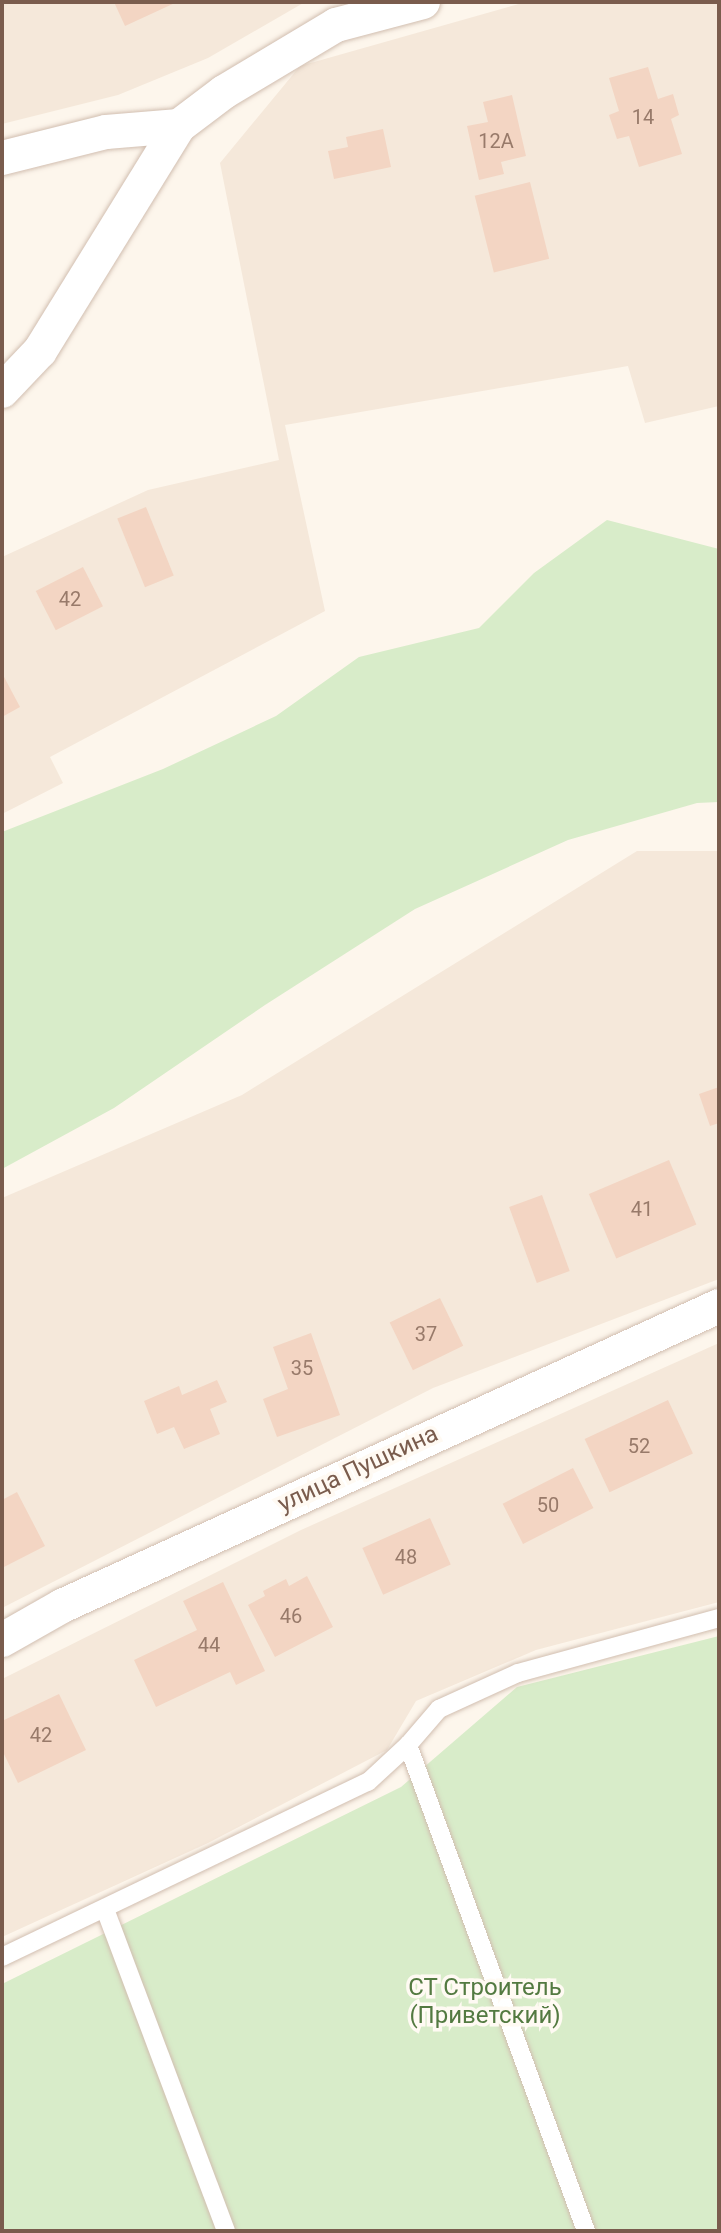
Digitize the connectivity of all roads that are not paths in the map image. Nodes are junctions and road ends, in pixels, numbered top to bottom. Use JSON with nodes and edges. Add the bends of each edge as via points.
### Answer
{"nodes":[{"id":1,"x":423,"y":2,"type":"edge"},
{"id":2,"x":179,"y":126,"type":"junction"},
{"id":3,"x":2,"y":158,"type":"edge"},
{"id":4,"x":2,"y":391,"type":"edge"},
{"id":5,"x":719,"y":1306,"type":"edge"},
{"id":6,"x":719,"y":1618,"type":"edge"},
{"id":7,"x":2,"y":1640,"type":"edge"},
{"id":8,"x":408,"y":1745,"type":"junction"},
{"id":9,"x":105,"y":1909,"type":"junction"},
{"id":10,"x":2,"y":1957,"type":"edge"},
{"id":11,"x":226,"y":2231,"type":"edge"},
{"id":12,"x":586,"y":2231,"type":"edge"}],
"edges":[{"from":1,"to":2,"type":"street","via":[[336,25],[224,92]]},
{"from":2,"to":3,"type":"street","via":[[106,132]]},
{"from":2,"to":4,"type":"street","via":[[40,351]]},
{"from":5,"to":7,"type":"street","name":"улица Пушкина","via":[[90,1593]]},
{"from":6,"to":8,"type":"lane","via":[[518,1673],[439,1709]]},
{"from":8,"to":9,"type":"lane","via":[[368,1782]]},
{"from":8,"to":12,"type":"lane"},
{"from":9,"to":10,"type":"lane"},
{"from":9,"to":11,"type":"lane"}]}
